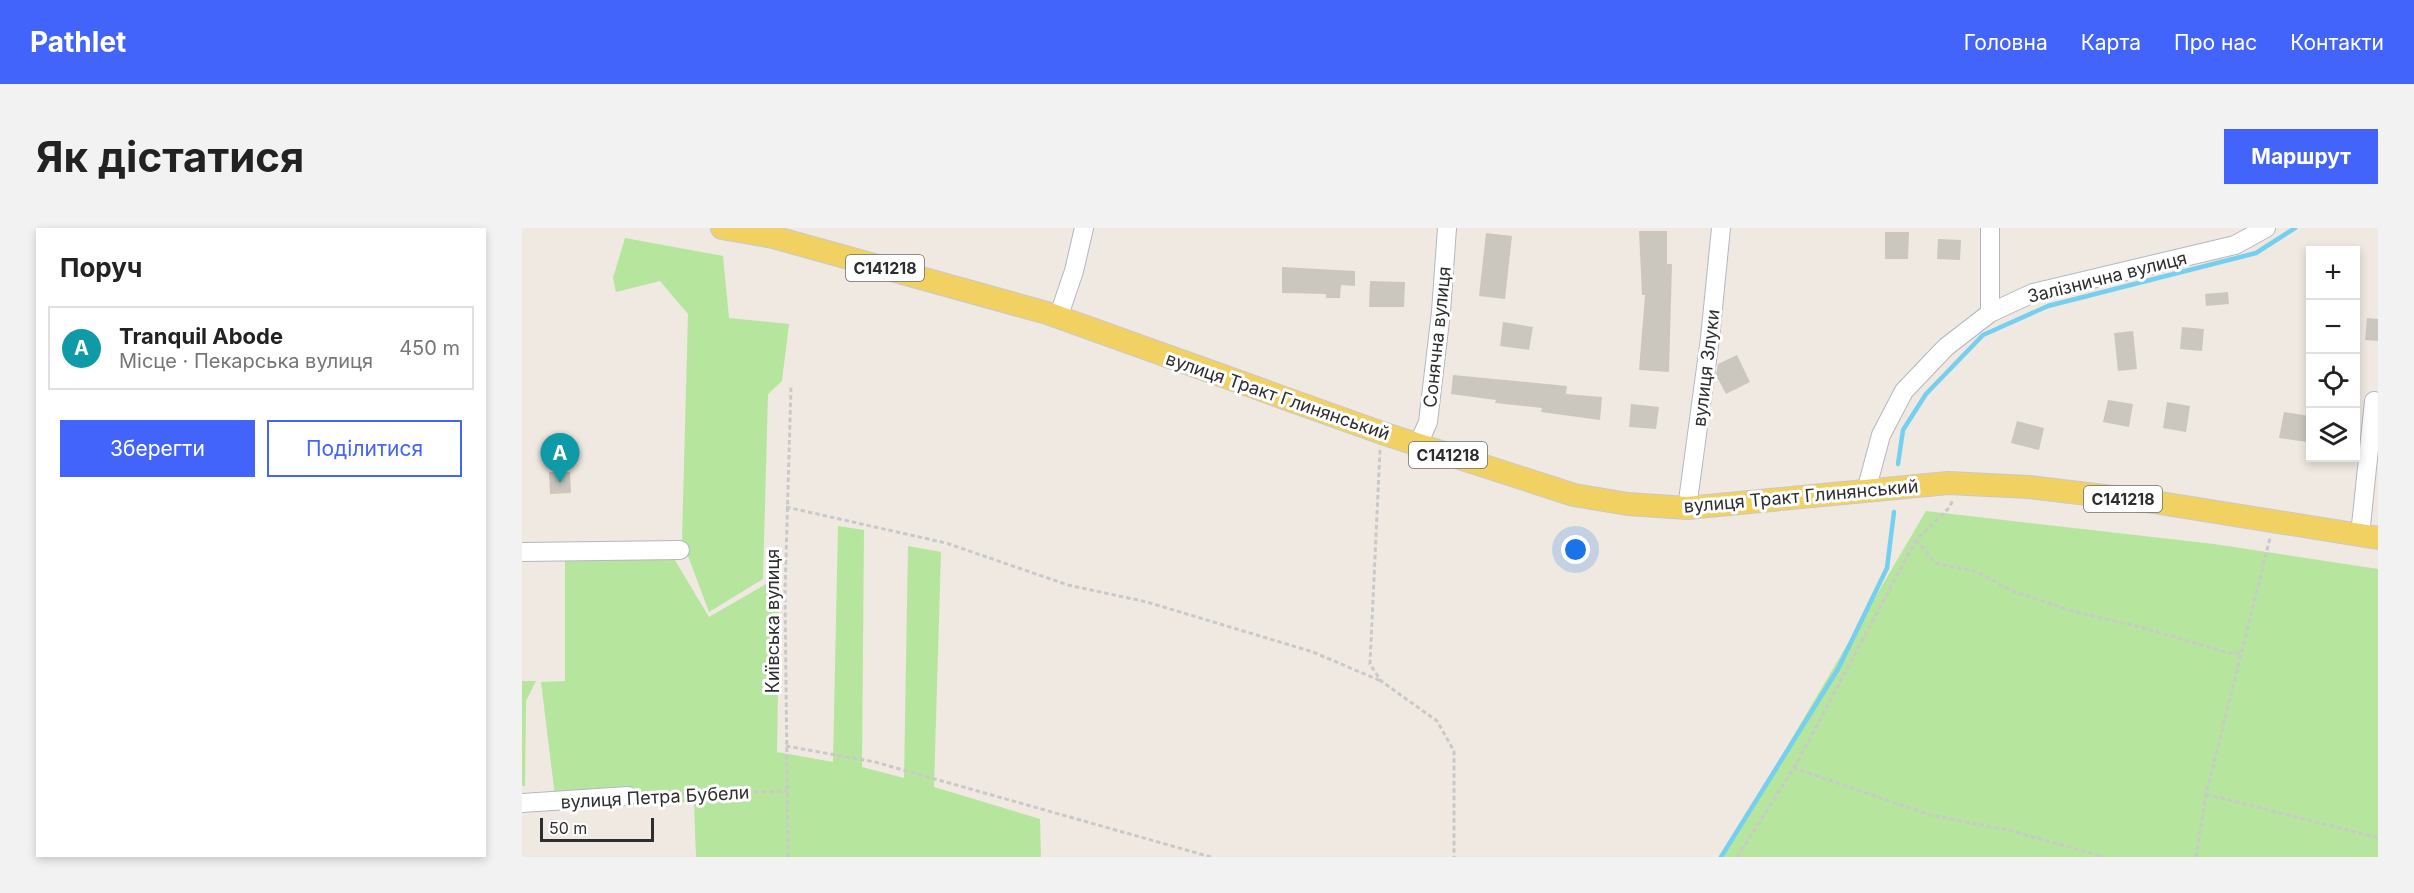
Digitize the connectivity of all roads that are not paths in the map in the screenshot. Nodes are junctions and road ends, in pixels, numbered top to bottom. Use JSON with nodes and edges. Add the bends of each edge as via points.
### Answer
{"nodes":[{"id":1,"x":722,"y":228,"type":"edge"},
{"id":2,"x":1084,"y":228,"type":"edge"},
{"id":3,"x":1447,"y":228,"type":"edge"},
{"id":4,"x":1720,"y":228,"type":"edge"},
{"id":5,"x":1990,"y":228,"type":"edge"},
{"id":6,"x":2266,"y":228,"type":"edge"},
{"id":7,"x":1990,"y":313,"type":"junction"},
{"id":8,"x":1058,"y":318,"type":"junction"},
{"id":9,"x":2374,"y":401,"type":"dead end"},
{"id":10,"x":1418,"y":445,"type":"junction"},
{"id":11,"x":1866,"y":491,"type":"junction"},
{"id":12,"x":1687,"y":508,"type":"junction"},
{"id":13,"x":2369,"y":536,"type":"edge"},
{"id":14,"x":681,"y":550,"type":"dead end"},
{"id":15,"x":522,"y":552,"type":"edge"},
{"id":16,"x":628,"y":796,"type":"road end"},
{"id":17,"x":522,"y":803,"type":"edge"}],
"edges":[{"from":1,"to":8,"type":"main road","name":"вулиця Тракт Глинянський","number":"С141218","via":[[773,237]]},
{"from":2,"to":8,"type":"street"},
{"from":3,"to":10,"type":"street","name":"Сонячна вулиця","via":[[1428,422]]},
{"from":4,"to":12,"type":"street","name":"вулиця Злуки"},
{"from":5,"to":7,"type":"street"},
{"from":6,"to":7,"type":"street","name":"Залізнична вулиця","via":[[2235,245],[2033,294]]},
{"from":7,"to":11,"type":"street","name":"Залізнична вулиця","via":[[1946,347],[1904,391],[1881,435]]},
{"from":8,"to":10,"type":"main road","name":"вулиця Тракт Глинянський","number":"С141218"},
{"from":9,"to":13,"type":"street"},
{"from":10,"to":12,"type":"main road","name":"вулиця Тракт Глинянський","number":"С141218","via":[[1574,495]]},
{"from":11,"to":12,"type":"main road","name":"вулиця Тракт Глинянський","number":"С141218"},
{"from":11,"to":13,"type":"main road","name":"вулиця Тракт Глинянський","number":"С141218","via":[[1962,484],[2041,488]]},
{"from":14,"to":15,"type":"street"},
{"from":16,"to":17,"type":"street","name":"вулиця Петра Бубели"}]}
